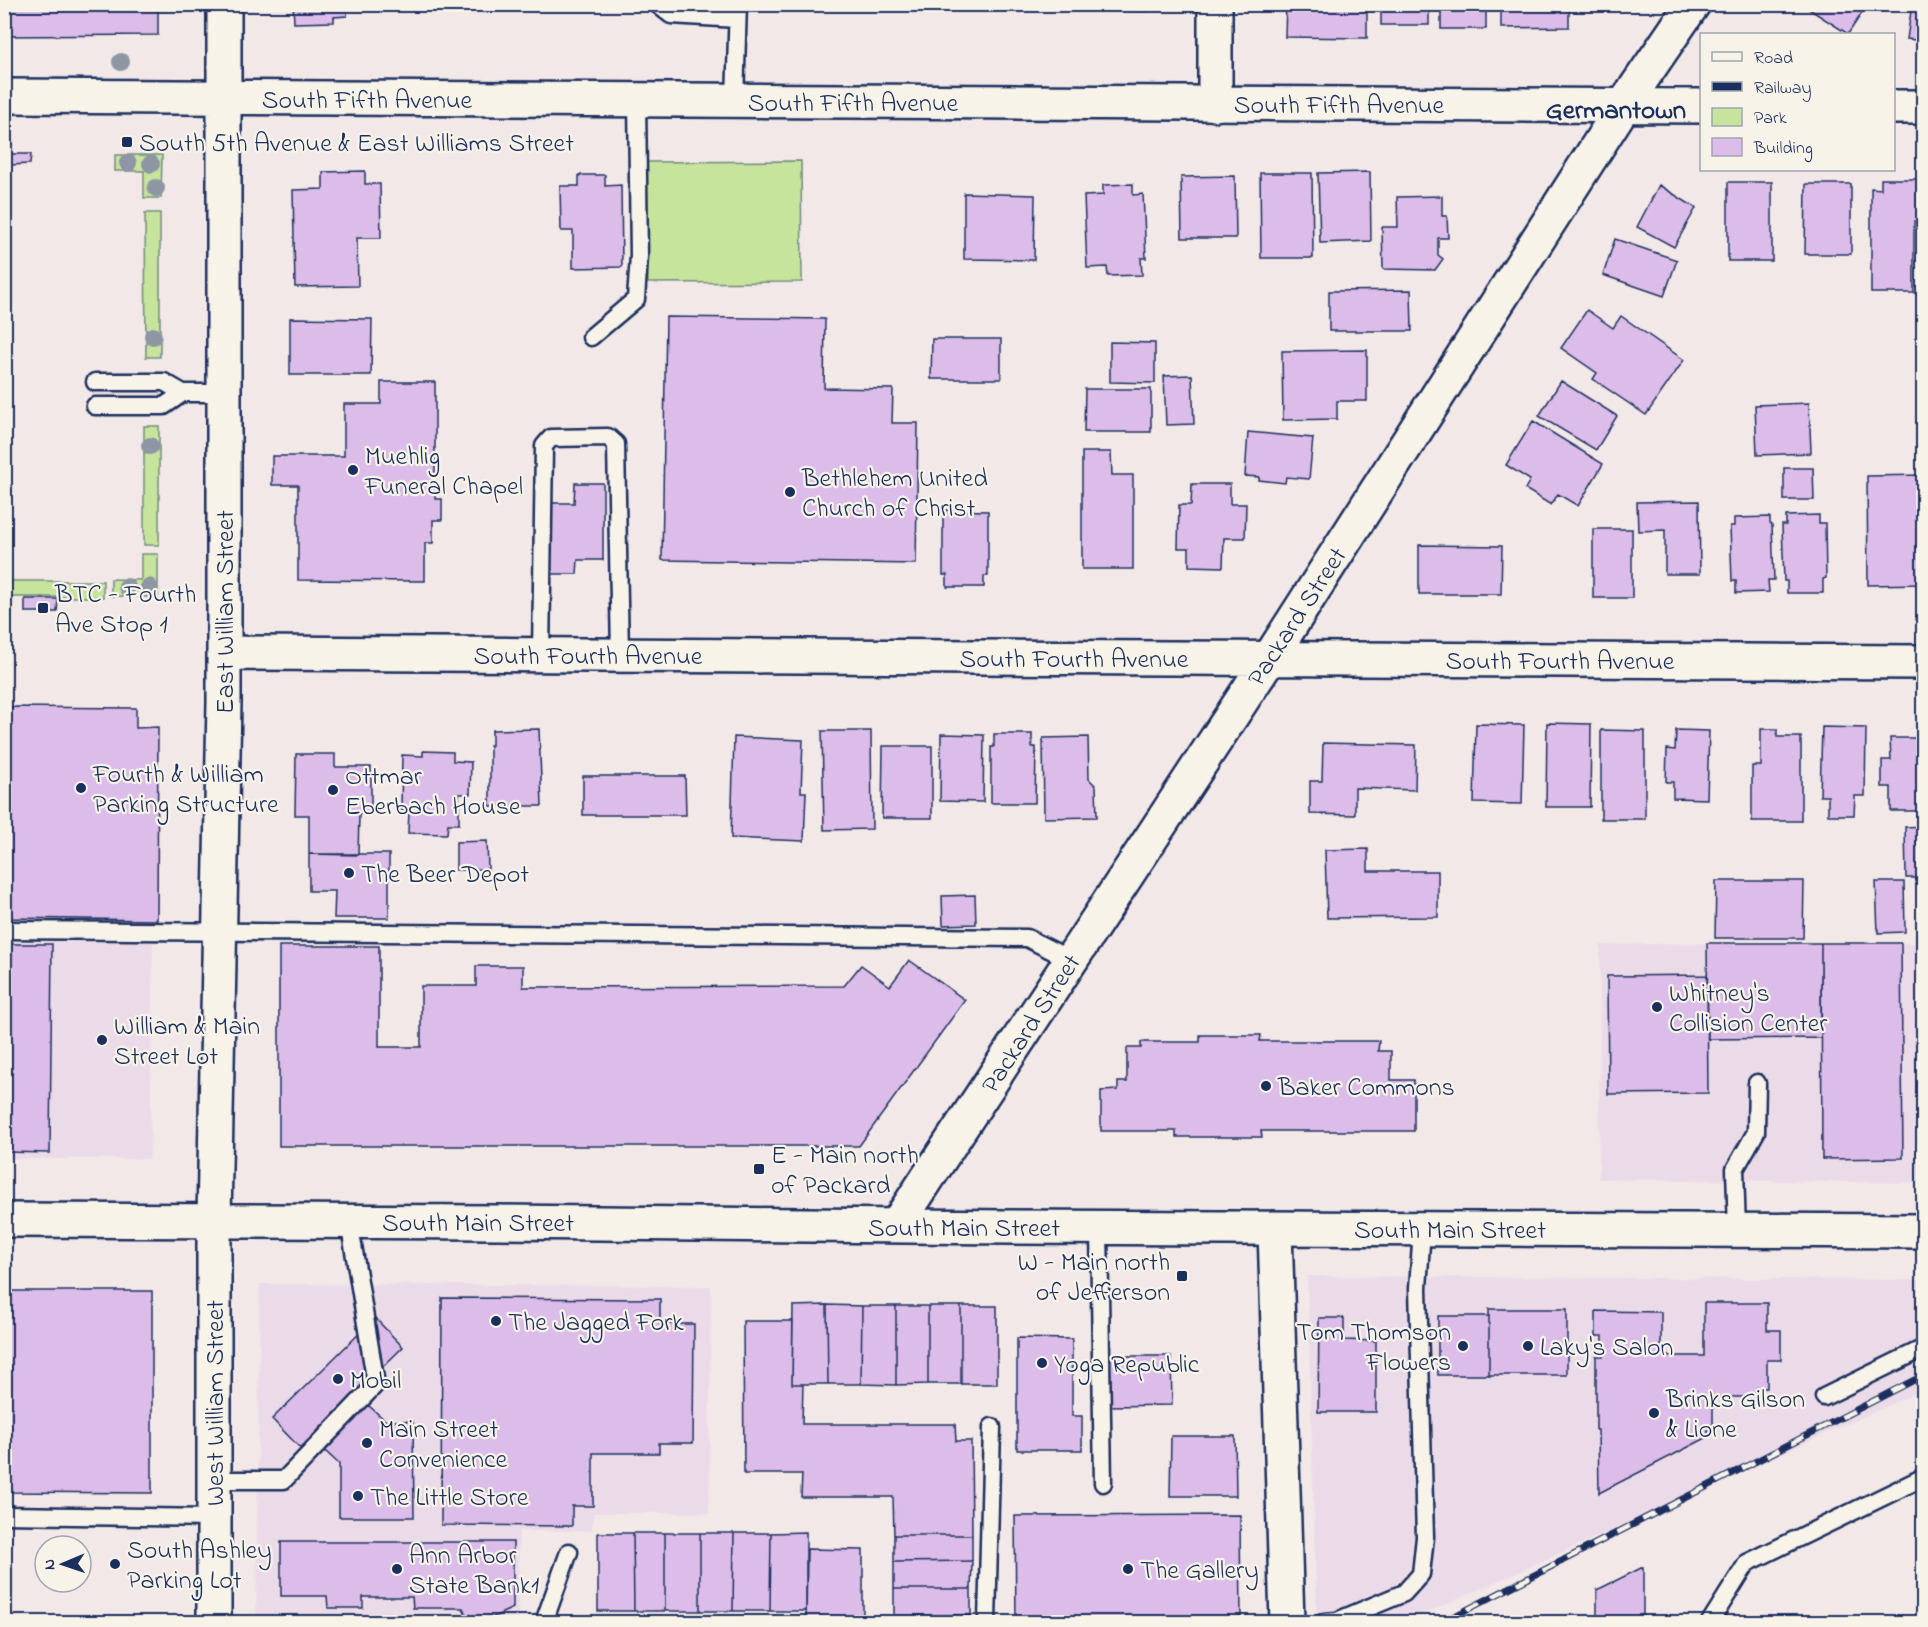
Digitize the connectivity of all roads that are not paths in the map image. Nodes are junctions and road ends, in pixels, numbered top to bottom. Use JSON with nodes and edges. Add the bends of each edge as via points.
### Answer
{"nodes":[{"id":1,"x":224,"y":4,"type":"edge"},
{"id":2,"x":657,"y":4,"type":"edge"},
{"id":3,"x":1215,"y":4,"type":"edge"},
{"id":4,"x":1693,"y":4,"type":"edge"},
{"id":5,"x":738,"y":12,"type":"edge"},
{"id":6,"x":4,"y":96,"type":"edge"},
{"id":7,"x":223,"y":98,"type":"junction"},
{"id":8,"x":636,"y":101,"type":"junction"},
{"id":9,"x":735,"y":101,"type":"junction"},
{"id":10,"x":1215,"y":104,"type":"junction"},
{"id":11,"x":1624,"y":105,"type":"junction"},
{"id":12,"x":1700,"y":106,"type":"edge"},
{"id":13,"x":1895,"y":107,"type":"edge"},
{"id":14,"x":1923,"y":107,"type":"edge"},
{"id":15,"x":591,"y":337,"type":"dead end"},
{"id":16,"x":95,"y":381,"type":"dead end"},
{"id":17,"x":183,"y":393,"type":"junction"},
{"id":18,"x":224,"y":393,"type":"junction"},
{"id":19,"x":95,"y":406,"type":"dead end"},
{"id":20,"x":224,"y":653,"type":"junction"},
{"id":21,"x":541,"y":655,"type":"junction"},
{"id":22,"x":620,"y":655,"type":"junction"},
{"id":23,"x":1269,"y":659,"type":"junction"},
{"id":24,"x":1923,"y":662,"type":"edge"},
{"id":25,"x":4,"y":930,"type":"edge"},
{"id":26,"x":220,"y":932,"type":"junction"},
{"id":27,"x":1071,"y":960,"type":"junction"},
{"id":28,"x":1756,"y":1083,"type":"dead end"},
{"id":29,"x":4,"y":1220,"type":"edge"},
{"id":30,"x":214,"y":1220,"type":"junction"},
{"id":31,"x":349,"y":1221,"type":"junction"},
{"id":32,"x":896,"y":1226,"type":"junction"},
{"id":33,"x":1099,"y":1227,"type":"junction"},
{"id":34,"x":1275,"y":1229,"type":"junction"},
{"id":35,"x":1422,"y":1229,"type":"junction"},
{"id":36,"x":1737,"y":1231,"type":"junction"},
{"id":37,"x":1923,"y":1231,"type":"edge"},
{"id":38,"x":1923,"y":1348,"type":"edge"},
{"id":39,"x":1824,"y":1397,"type":"dead end"},
{"id":40,"x":992,"y":1427,"type":"dead end"},
{"id":41,"x":1923,"y":1477,"type":"edge"},
{"id":42,"x":213,"y":1480,"type":"junction"},
{"id":43,"x":1103,"y":1483,"type":"dead end"},
{"id":44,"x":4,"y":1515,"type":"edge"},
{"id":45,"x":214,"y":1518,"type":"junction"},
{"id":46,"x":569,"y":1552,"type":"dead end"},
{"id":47,"x":214,"y":1623,"type":"edge"},
{"id":48,"x":544,"y":1623,"type":"edge"},
{"id":49,"x":987,"y":1623,"type":"edge"},
{"id":50,"x":1287,"y":1623,"type":"edge"},
{"id":51,"x":1323,"y":1623,"type":"edge"},
{"id":52,"x":1710,"y":1623,"type":"edge"}],
"edges":[{"from":1,"to":7,"type":"main road","name":"East William Street"},
{"from":2,"to":5,"type":"lane","via":[[671,15]]},
{"from":3,"to":10,"type":"main road"},
{"from":4,"to":11,"type":"main road","name":"Packard Street"},
{"from":5,"to":9,"type":"lane"},
{"from":6,"to":7,"type":"main road","name":"South Fifth Avenue"},
{"from":7,"to":8,"type":"main road","name":"South Fifth Avenue"},
{"from":7,"to":18,"type":"main road","name":"East William Street"},
{"from":8,"to":9,"type":"main road","name":"South Fifth Avenue"},
{"from":8,"to":15,"type":"lane","via":[[636,299]]},
{"from":9,"to":10,"type":"main road","name":"South Fifth Avenue"},
{"from":10,"to":11,"type":"main road","name":"South Fifth Avenue"},
{"from":11,"to":12,"type":"main road","name":"South Fifth Avenue"},
{"from":11,"to":23,"type":"main road","name":"Packard Street"},
{"from":13,"to":14,"type":"main road"},
{"from":16,"to":17,"type":"lane","via":[[164,382]]},
{"from":17,"to":18,"type":"lane"},
{"from":17,"to":19,"type":"lane","via":[[164,406]]},
{"from":18,"to":20,"type":"main road","name":"East William Street"},
{"from":20,"to":21,"type":"main road","name":"South Fourth Avenue"},
{"from":20,"to":26,"type":"main road","name":"East William Street"},
{"from":21,"to":22,"type":"main road","name":"South Fourth Avenue"},
{"from":21,"to":22,"type":"lane","via":[[544,446],[551,438],[608,437],[616,444]]},
{"from":22,"to":23,"type":"main road","name":"South Fourth Avenue"},
{"from":23,"to":24,"type":"main road","name":"South Fourth Avenue"},
{"from":23,"to":27,"type":"main road","name":"Packard Street"},
{"from":25,"to":26,"type":"lane"},
{"from":26,"to":27,"type":"lane","via":[[1027,938]]},
{"from":26,"to":30,"type":"main road","name":"East William Street"},
{"from":27,"to":32,"type":"main road","name":"Packard Street"},
{"from":28,"to":36,"type":"lane","via":[[1756,1132],[1734,1169]]},
{"from":29,"to":30,"type":"main road","name":"South Main Street"},
{"from":30,"to":31,"type":"main road","name":"South Main Street"},
{"from":30,"to":42,"type":"main road","name":"West William Street"},
{"from":31,"to":32,"type":"main road","name":"South Main Street"},
{"from":31,"to":42,"type":"lane","via":[[376,1384],[284,1480]]},
{"from":32,"to":33,"type":"main road","name":"South Main Street"},
{"from":33,"to":34,"type":"main road","name":"South Main Street"},
{"from":33,"to":43,"type":"lane"},
{"from":34,"to":35,"type":"main road","name":"South Main Street"},
{"from":34,"to":50,"type":"main road"},
{"from":35,"to":36,"type":"main road","name":"South Main Street"},
{"from":35,"to":51,"type":"lane","via":[[1418,1288],[1425,1538],[1421,1574],[1404,1593]]},
{"from":36,"to":37,"type":"main road","name":"South Main Street"},
{"from":38,"to":39,"type":"lane"},
{"from":40,"to":49,"type":"lane"},
{"from":41,"to":52,"type":"lane","via":[[1747,1563]]},
{"from":42,"to":45,"type":"main road","name":"West William Street"},
{"from":44,"to":45,"type":"lane"},
{"from":45,"to":47,"type":"main road","name":"West William Street"},
{"from":46,"to":48,"type":"lane"}]}
